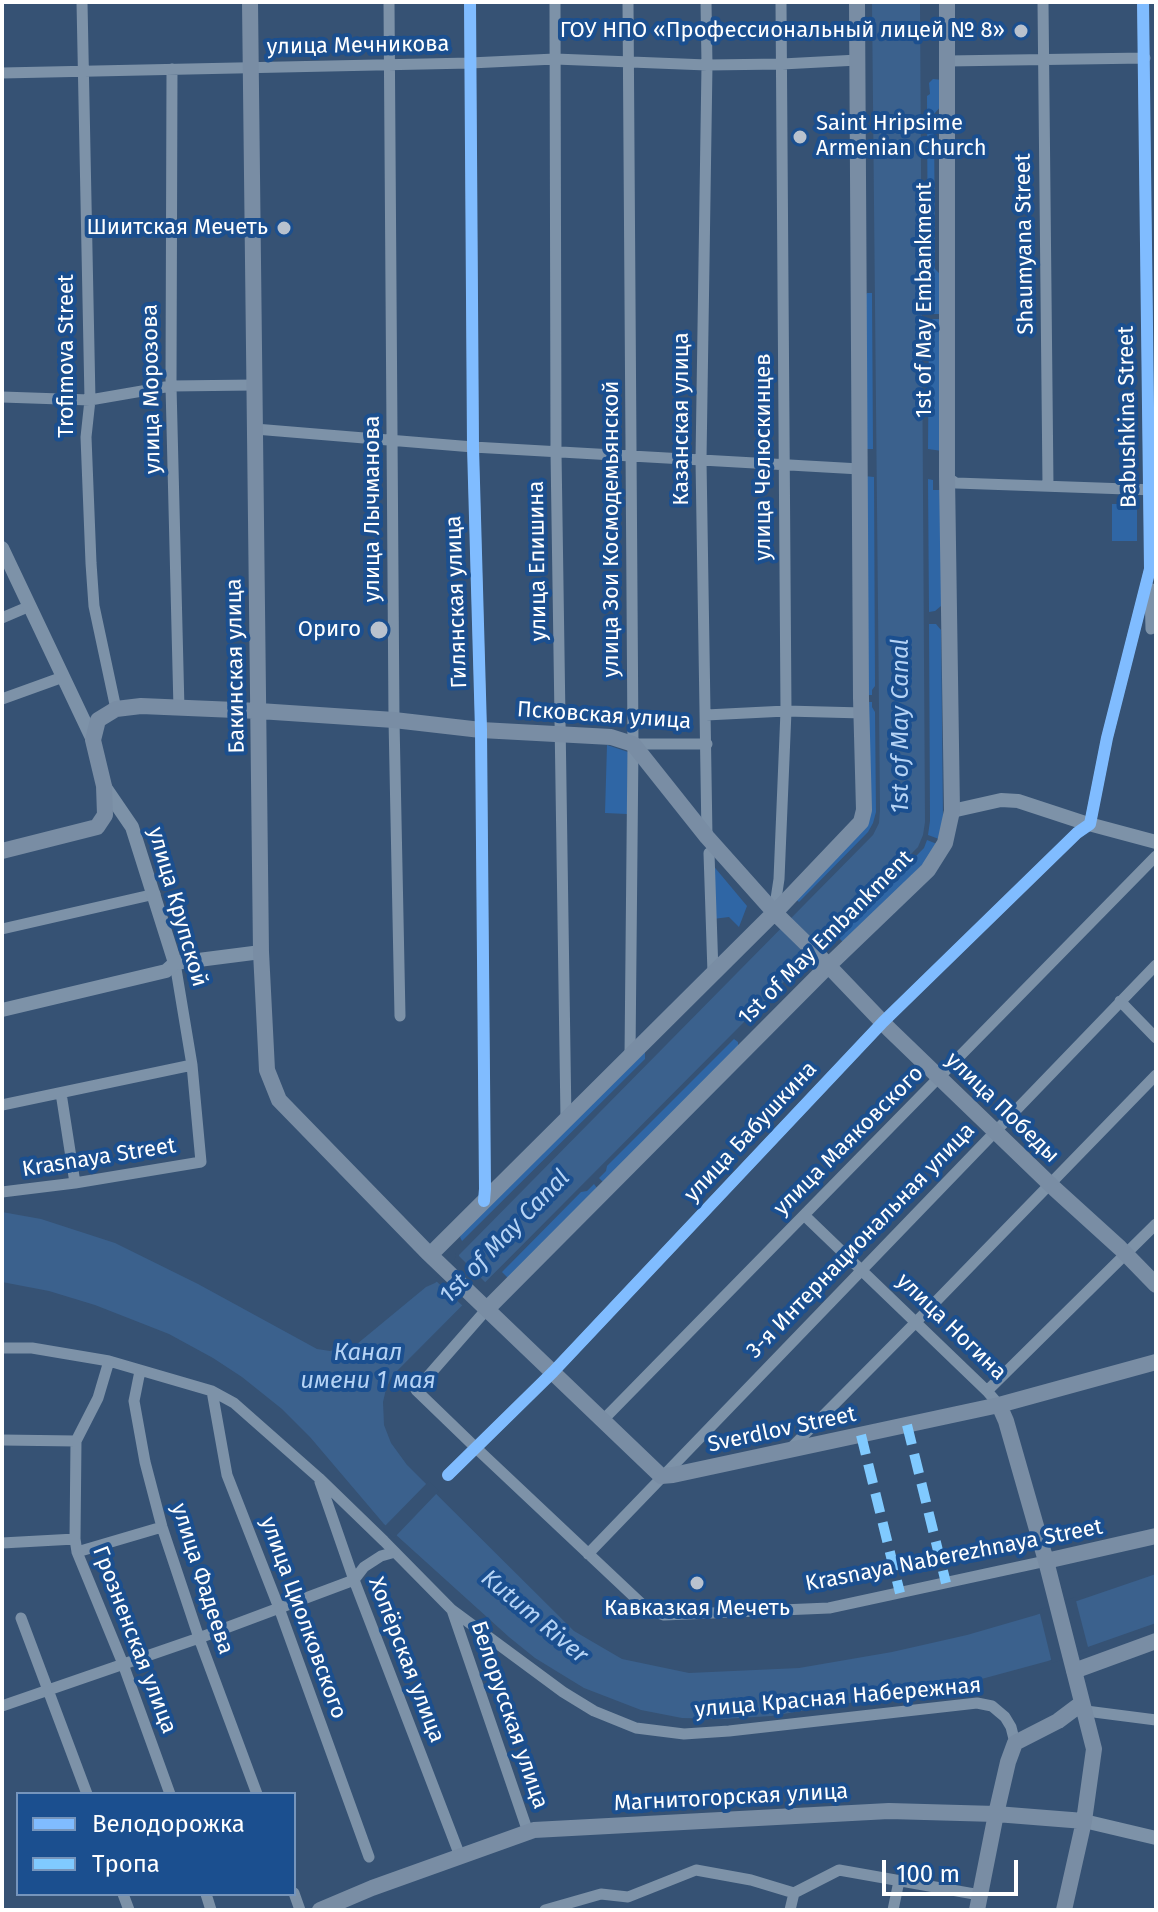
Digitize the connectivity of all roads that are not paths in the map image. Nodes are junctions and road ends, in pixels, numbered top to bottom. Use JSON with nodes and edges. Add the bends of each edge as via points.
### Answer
{"nodes":[{"id":1,"x":82,"y":2,"type":"edge"},
{"id":2,"x":250,"y":2,"type":"edge"},
{"id":3,"x":389,"y":2,"type":"edge"},
{"id":4,"x":470,"y":2,"type":"edge"},
{"id":5,"x":555,"y":2,"type":"edge"},
{"id":6,"x":628,"y":2,"type":"edge"},
{"id":7,"x":706,"y":2,"type":"edge"},
{"id":8,"x":781,"y":2,"type":"edge"},
{"id":9,"x":857,"y":2,"type":"edge"},
{"id":10,"x":947,"y":2,"type":"edge"},
{"id":11,"x":1043,"y":2,"type":"edge"},
{"id":12,"x":1143,"y":2,"type":"edge"},
{"id":13,"x":1145,"y":58,"type":"junction"},
{"id":14,"x":555,"y":59,"type":"junction"},
{"id":15,"x":1042,"y":59,"type":"junction"},
{"id":16,"x":858,"y":60,"type":"junction"},
{"id":17,"x":947,"y":61,"type":"junction"},
{"id":18,"x":628,"y":62,"type":"junction"},
{"id":19,"x":470,"y":63,"type":"junction"},
{"id":20,"x":782,"y":64,"type":"junction"},
{"id":21,"x":390,"y":65,"type":"junction"},
{"id":22,"x":707,"y":65,"type":"junction"},
{"id":23,"x":251,"y":68,"type":"junction"},
{"id":24,"x":172,"y":69,"type":"junction"},
{"id":25,"x":84,"y":72,"type":"junction"},
{"id":26,"x":2,"y":73,"type":"edge"},
{"id":27,"x":255,"y":385,"type":"junction"},
{"id":28,"x":171,"y":386,"type":"junction"},
{"id":29,"x":2,"y":397,"type":"edge"},
{"id":30,"x":90,"y":400,"type":"junction"},
{"id":31,"x":255,"y":429,"type":"junction"},
{"id":32,"x":393,"y":441,"type":"junction"},
{"id":33,"x":473,"y":447,"type":"junction"},
{"id":34,"x":556,"y":452,"type":"junction"},
{"id":35,"x":631,"y":455,"type":"junction"},
{"id":36,"x":701,"y":460,"type":"junction"},
{"id":37,"x":783,"y":465,"type":"junction"},
{"id":38,"x":860,"y":469,"type":"junction"},
{"id":39,"x":947,"y":477,"type":"junction"},
{"id":40,"x":1048,"y":486,"type":"junction"},
{"id":41,"x":1152,"y":490,"type":"edge"},
{"id":42,"x":4,"y":556,"type":"edge"},
{"id":43,"x":1153,"y":570,"type":"edge"},
{"id":44,"x":30,"y":606,"type":"junction"},
{"id":45,"x":2,"y":618,"type":"edge"},
{"id":46,"x":1137,"y":626,"type":"junction"},
{"id":47,"x":1154,"y":630,"type":"edge"},
{"id":48,"x":63,"y":677,"type":"junction"},
{"id":49,"x":2,"y":699,"type":"edge"},
{"id":50,"x":116,"y":709,"type":"junction"},
{"id":51,"x":179,"y":709,"type":"junction"},
{"id":52,"x":259,"y":711,"type":"junction"},
{"id":53,"x":786,"y":711,"type":"junction"},
{"id":54,"x":863,"y":713,"type":"junction"},
{"id":55,"x":706,"y":715,"type":"junction"},
{"id":56,"x":394,"y":720,"type":"junction"},
{"id":57,"x":481,"y":730,"type":"junction"},
{"id":58,"x":561,"y":734,"type":"junction"},
{"id":59,"x":93,"y":740,"type":"junction"},
{"id":60,"x":633,"y":744,"type":"junction"},
{"id":61,"x":707,"y":744,"type":"junction"},
{"id":62,"x":104,"y":786,"type":"junction"},
{"id":63,"x":952,"y":811,"type":"junction"},
{"id":64,"x":1090,"y":824,"type":"junction"},
{"id":65,"x":1156,"y":842,"type":"edge"},
{"id":66,"x":708,"y":845,"type":"junction"},
{"id":67,"x":2,"y":851,"type":"edge"},
{"id":68,"x":1156,"y":856,"type":"edge"},
{"id":69,"x":155,"y":894,"type":"junction"},
{"id":70,"x":778,"y":916,"type":"junction"},
{"id":71,"x":2,"y":929,"type":"edge"},
{"id":72,"x":261,"y":952,"type":"junction"},
{"id":73,"x":826,"y":962,"type":"junction"},
{"id":74,"x":175,"y":963,"type":"junction"},
{"id":75,"x":1156,"y":965,"type":"edge"},
{"id":76,"x":713,"y":973,"type":"junction"},
{"id":77,"x":1120,"y":1001,"type":"junction"},
{"id":78,"x":2,"y":1010,"type":"edge"},
{"id":79,"x":400,"y":1016,"type":"dead end"},
{"id":80,"x":883,"y":1022,"type":"junction"},
{"id":81,"x":1156,"y":1038,"type":"edge"},
{"id":82,"x":630,"y":1056,"type":"junction"},
{"id":83,"x":192,"y":1065,"type":"junction"},
{"id":84,"x":1156,"y":1075,"type":"edge"},
{"id":85,"x":940,"y":1078,"type":"junction"},
{"id":86,"x":61,"y":1093,"type":"junction"},
{"id":87,"x":2,"y":1105,"type":"edge"},
{"id":88,"x":566,"y":1119,"type":"junction"},
{"id":89,"x":995,"y":1131,"type":"junction"},
{"id":90,"x":201,"y":1162,"type":"joint"},
{"id":91,"x":75,"y":1183,"type":"junction"},
{"id":92,"x":1049,"y":1183,"type":"junction"},
{"id":93,"x":2,"y":1192,"type":"edge"},
{"id":94,"x":484,"y":1201,"type":"junction"},
{"id":95,"x":804,"y":1215,"type":"junction"},
{"id":96,"x":1156,"y":1224,"type":"edge"},
{"id":97,"x":1125,"y":1253,"type":"junction"},
{"id":98,"x":435,"y":1258,"type":"junction"},
{"id":99,"x":862,"y":1270,"type":"junction"},
{"id":100,"x":1156,"y":1285,"type":"edge"},
{"id":101,"x":483,"y":1305,"type":"junction"},
{"id":102,"x":916,"y":1322,"type":"junction"},
{"id":103,"x":2,"y":1348,"type":"edge"},
{"id":104,"x":109,"y":1361,"type":"junction"},
{"id":105,"x":1156,"y":1362,"type":"edge"},
{"id":106,"x":140,"y":1371,"type":"junction"},
{"id":107,"x":553,"y":1372,"type":"junction"},
{"id":108,"x":416,"y":1390,"type":"joint"},
{"id":109,"x":212,"y":1391,"type":"junction"},
{"id":110,"x":987,"y":1391,"type":"junction"},
{"id":111,"x":999,"y":1405,"type":"junction"},
{"id":112,"x":603,"y":1420,"type":"junction"},
{"id":113,"x":2,"y":1440,"type":"edge"},
{"id":114,"x":76,"y":1441,"type":"junction"},
{"id":115,"x":475,"y":1447,"type":"junction"},
{"id":116,"x":787,"y":1451,"type":"junction"},
{"id":117,"x":448,"y":1475,"type":"dead end"},
{"id":118,"x":661,"y":1476,"type":"junction"},
{"id":119,"x":319,"y":1478,"type":"junction"},
{"id":120,"x":162,"y":1527,"type":"junction"},
{"id":121,"x":1156,"y":1536,"type":"edge"},
{"id":122,"x":75,"y":1539,"type":"junction"},
{"id":123,"x":2,"y":1543,"type":"edge"},
{"id":124,"x":77,"y":1552,"type":"junction"},
{"id":125,"x":395,"y":1552,"type":"junction"},
{"id":126,"x":588,"y":1554,"type":"junction"},
{"id":127,"x":1046,"y":1561,"type":"junction"},
{"id":128,"x":354,"y":1580,"type":"junction"},
{"id":129,"x":279,"y":1608,"type":"junction"},
{"id":130,"x":452,"y":1610,"type":"junction"},
{"id":131,"x":21,"y":1618,"type":"dead end"},
{"id":132,"x":199,"y":1638,"type":"junction"},
{"id":133,"x":1156,"y":1641,"type":"edge"},
{"id":134,"x":123,"y":1664,"type":"junction"},
{"id":135,"x":1073,"y":1665,"type":"junction"},
{"id":136,"x":49,"y":1689,"type":"junction"},
{"id":137,"x":2,"y":1706,"type":"edge"},
{"id":138,"x":1084,"y":1707,"type":"junction"},
{"id":139,"x":1156,"y":1720,"type":"edge"},
{"id":140,"x":1015,"y":1743,"type":"junction"},
{"id":141,"x":86,"y":1792,"type":"edge"},
{"id":142,"x":169,"y":1792,"type":"edge"},
{"id":143,"x":256,"y":1792,"type":"edge"},
{"id":144,"x":996,"y":1814,"type":"junction"},
{"id":145,"x":1084,"y":1821,"type":"junction"},
{"id":146,"x":528,"y":1832,"type":"junction"},
{"id":147,"x":1156,"y":1838,"type":"edge"},
{"id":148,"x":460,"y":1856,"type":"junction"},
{"id":149,"x":369,"y":1857,"type":"dead end"},
{"id":150,"x":899,"y":1881,"type":"junction"},
{"id":151,"x":794,"y":1893,"type":"junction"},
{"id":152,"x":978,"y":1902,"type":"edge"},
{"id":153,"x":320,"y":1910,"type":"edge"},
{"id":154,"x":545,"y":1910,"type":"edge"},
{"id":155,"x":790,"y":1910,"type":"edge"},
{"id":156,"x":893,"y":1910,"type":"edge"},
{"id":157,"x":1064,"y":1910,"type":"edge"}],
"edges":[{"from":1,"to":25,"type":"street","name":"Trofimova Street"},
{"from":2,"to":23,"type":"main road","name":"Бакинская улица"},
{"from":3,"to":21,"type":"street","name":"улица Лычманова"},
{"from":4,"to":19,"type":"street","name":"Гилянская улица"},
{"from":5,"to":14,"type":"street","name":"улица Епишина"},
{"from":6,"to":18,"type":"street","name":"улица Зои Космодемьянской"},
{"from":7,"to":22,"type":"street","name":"Казанская улица"},
{"from":8,"to":20,"type":"street","name":"улица Челюскинцев"},
{"from":9,"to":16,"type":"main road"},
{"from":10,"to":17,"type":"main road","name":"1st of May Embankment"},
{"from":11,"to":15,"type":"street","name":"Shaumyana Street"},
{"from":12,"to":13,"type":"street","name":"Babushkina Street"},
{"from":13,"to":15,"type":"street"},
{"from":13,"to":41,"type":"street","name":"Babushkina Street"},
{"from":14,"to":18,"type":"street","name":"улица Мечникова"},
{"from":14,"to":19,"type":"street","name":"улица Мечникова"},
{"from":14,"to":34,"type":"street","name":"улица Епишина"},
{"from":15,"to":17,"type":"street"},
{"from":15,"to":40,"type":"street","name":"Shaumyana Street"},
{"from":16,"to":20,"type":"street","name":"улица Мечникова"},
{"from":16,"to":38,"type":"main road"},
{"from":17,"to":39,"type":"main road","name":"1st of May Embankment"},
{"from":18,"to":22,"type":"street","name":"улица Мечникова"},
{"from":18,"to":35,"type":"street","name":"улица Зои Космодемьянской"},
{"from":19,"to":21,"type":"street","name":"улица Мечникова"},
{"from":19,"to":33,"type":"street","name":"Гилянская улица"},
{"from":20,"to":22,"type":"street","name":"улица Мечникова"},
{"from":20,"to":37,"type":"street","name":"улица Челюскинцев"},
{"from":21,"to":23,"type":"street","name":"улица Мечникова"},
{"from":21,"to":32,"type":"street","name":"улица Лычманова"},
{"from":22,"to":36,"type":"street","name":"Казанская улица"},
{"from":23,"to":24,"type":"street","name":"улица Мечникова"},
{"from":23,"to":27,"type":"main road","name":"Бакинская улица"},
{"from":24,"to":25,"type":"street","name":"улица Мечникова"},
{"from":24,"to":28,"type":"street","name":"улица Морозова"},
{"from":25,"to":26,"type":"street","name":"улица Мечникова"},
{"from":25,"to":30,"type":"street","name":"Trofimova Street"},
{"from":27,"to":28,"type":"street"},
{"from":27,"to":31,"type":"main road","name":"Бакинская улица"},
{"from":28,"to":30,"type":"street"},
{"from":28,"to":51,"type":"street","name":"улица Морозова"},
{"from":29,"to":30,"type":"street"},
{"from":30,"to":50,"type":"street","name":"Trofimova Street","via":[[86,437],[94,606]]},
{"from":31,"to":32,"type":"street"},
{"from":31,"to":52,"type":"main road","name":"Бакинская улица"},
{"from":32,"to":33,"type":"street"},
{"from":32,"to":56,"type":"street","name":"улица Лычманова"},
{"from":33,"to":34,"type":"street"},
{"from":33,"to":57,"type":"street","name":"Гилянская улица"},
{"from":34,"to":35,"type":"street"},
{"from":34,"to":58,"type":"street","name":"улица Епишина"},
{"from":35,"to":36,"type":"street"},
{"from":35,"to":60,"type":"street","name":"улица Зои Космодемьянской"},
{"from":36,"to":37,"type":"street"},
{"from":36,"to":55,"type":"street","name":"Казанская улица"},
{"from":37,"to":38,"type":"street"},
{"from":37,"to":53,"type":"street","name":"улица Челюскинцев"},
{"from":38,"to":54,"type":"main road"},
{"from":39,"to":40,"type":"street","via":[[956,483]]},
{"from":39,"to":63,"type":"main road","name":"1st of May Embankment"},
{"from":40,"to":41,"type":"street"},
{"from":41,"to":43,"type":"street","name":"Babushkina Street"},
{"from":42,"to":44,"type":"street","name":"улица Крупской"},
{"from":43,"to":46,"type":"street","name":"Babushkina Street"},
{"from":43,"to":47,"type":"street"},
{"from":44,"to":45,"type":"street"},
{"from":44,"to":48,"type":"street","name":"улица Крупской"},
{"from":46,"to":47,"type":"street"},
{"from":46,"to":64,"type":"street","name":"Babushkina Street"},
{"from":48,"to":49,"type":"street"},
{"from":48,"to":59,"type":"street","name":"улица Крупской"},
{"from":50,"to":51,"type":"main road","name":"Псковская улица"},
{"from":50,"to":59,"type":"main road","via":[[98,720]]},
{"from":51,"to":52,"type":"main road","name":"Псковская улица"},
{"from":52,"to":56,"type":"main road","name":"Псковская улица"},
{"from":52,"to":72,"type":"main road","name":"Бакинская улица"},
{"from":53,"to":54,"type":"street","name":"Псковская улица"},
{"from":53,"to":55,"type":"street","name":"Псковская улица"},
{"from":53,"to":70,"type":"street","name":"улица Челюскинцев"},
{"from":54,"to":70,"type":"main road","via":[[861,822]]},
{"from":55,"to":61,"type":"street","name":"Казанская улица"},
{"from":56,"to":57,"type":"main road","name":"Псковская улица"},
{"from":56,"to":79,"type":"street","name":"улица Лычманова"},
{"from":57,"to":58,"type":"main road","name":"Псковская улица"},
{"from":57,"to":94,"type":"street","name":"Гилянская улица"},
{"from":58,"to":60,"type":"main road","name":"Псковская улица"},
{"from":58,"to":88,"type":"street","name":"улица Епишина"},
{"from":59,"to":62,"type":"main road","name":"улица Крупской"},
{"from":60,"to":61,"type":"street","name":"Псковская улица"},
{"from":60,"to":66,"type":"main road","name":"улица Победы"},
{"from":60,"to":82,"type":"street","name":"улица Зои Космодемьянской"},
{"from":61,"to":66,"type":"street","name":"Казанская улица"},
{"from":62,"to":67,"type":"main road","via":[[105,815],[97,827]]},
{"from":62,"to":69,"type":"street","name":"улица Крупской","via":[[132,827]]},
{"from":63,"to":64,"type":"street","via":[[1018,801]]},
{"from":63,"to":73,"type":"main road","name":"1st of May Embankment","via":[[945,843],[928,870]]},
{"from":64,"to":65,"type":"street"},
{"from":64,"to":80,"type":"street","name":"улица Бабушкина"},
{"from":66,"to":70,"type":"main road","name":"улица Победы"},
{"from":66,"to":76,"type":"street","name":"Казанская улица"},
{"from":68,"to":85,"type":"street","name":"улица Маяковского"},
{"from":69,"to":71,"type":"street"},
{"from":69,"to":74,"type":"street","name":"улица Крупской"},
{"from":70,"to":73,"type":"main road","name":"улица Победы"},
{"from":70,"to":76,"type":"main road"},
{"from":72,"to":74,"type":"street"},
{"from":72,"to":98,"type":"main road","name":"Бакинская улица","via":[[267,1070],[279,1100]]},
{"from":73,"to":80,"type":"main road","name":"улица Победы"},
{"from":73,"to":101,"type":"main road","name":"1st of May Embankment"},
{"from":74,"to":78,"type":"street","via":[[166,971]]},
{"from":74,"to":83,"type":"street","name":"улица Крупской"},
{"from":75,"to":77,"type":"street","name":"3-я Интернациональная улица"},
{"from":76,"to":82,"type":"main road"},
{"from":77,"to":81,"type":"street"},
{"from":77,"to":89,"type":"street","name":"3-я Интернациональная улица"},
{"from":80,"to":85,"type":"main road","name":"улица Победы"},
{"from":80,"to":107,"type":"street","name":"улица Бабушкина"},
{"from":82,"to":88,"type":"main road"},
{"from":83,"to":86,"type":"street"},
{"from":83,"to":90,"type":"street","name":"улица Крупской"},
{"from":84,"to":92,"type":"street"},
{"from":85,"to":89,"type":"main road","name":"улица Победы"},
{"from":85,"to":95,"type":"street","name":"улица Маяковского"},
{"from":86,"to":87,"type":"street"},
{"from":86,"to":91,"type":"street"},
{"from":88,"to":94,"type":"main road"},
{"from":89,"to":92,"type":"main road","name":"улица Победы"},
{"from":89,"to":99,"type":"street","name":"3-я Интернациональная улица"},
{"from":90,"to":91,"type":"street","name":"Krasnaya Street"},
{"from":91,"to":93,"type":"street","name":"Krasnaya Street"},
{"from":92,"to":97,"type":"main road","name":"улица Победы"},
{"from":92,"to":102,"type":"street"},
{"from":94,"to":98,"type":"main road"},
{"from":95,"to":99,"type":"street","name":"улица Ногина"},
{"from":95,"to":112,"type":"street","name":"улица Маяковского"},
{"from":96,"to":97,"type":"street"},
{"from":97,"to":100,"type":"main road","name":"улица Победы"},
{"from":97,"to":110,"type":"street"},
{"from":98,"to":101,"type":"main road","name":"Бакинская улица"},
{"from":99,"to":102,"type":"street","name":"улица Ногина"},
{"from":99,"to":118,"type":"street","name":"3-я Интернациональная улица"},
{"from":101,"to":107,"type":"main road"},
{"from":101,"to":108,"type":"street","name":"1st of May Embankment"},
{"from":102,"to":110,"type":"street","name":"улица Ногина"},
{"from":102,"to":116,"type":"street"},
{"from":103,"to":104,"type":"street","name":"улица Красная Набережная"},
{"from":104,"to":106,"type":"street","name":"улица Красная Набережная"},
{"from":104,"to":114,"type":"street","name":"Грозненская улица"},
{"from":105,"to":111,"type":"main road","name":"Sverdlov Street"},
{"from":106,"to":109,"type":"street","name":"улица Красная Набережная"},
{"from":106,"to":120,"type":"street","name":"улица Фадеева","via":[[134,1401]]},
{"from":107,"to":112,"type":"main road"},
{"from":107,"to":115,"type":"street","name":"улица Бабушкина"},
{"from":108,"to":115,"type":"street","name":"Krasnaya Naberezhnaya Street"},
{"from":109,"to":119,"type":"street","name":"улица Красная Набережная","via":[[234,1403]]},
{"from":109,"to":129,"type":"street","name":"улица Циолковского","via":[[227,1475]]},
{"from":110,"to":111,"type":"street","name":"улица Ногина"},
{"from":111,"to":116,"type":"main road","name":"Sverdlov Street"},
{"from":111,"to":127,"type":"main road","name":"улица Ногина"},
{"from":112,"to":118,"type":"main road"},
{"from":113,"to":114,"type":"street"},
{"from":114,"to":122,"type":"street","name":"Грозненская улица"},
{"from":115,"to":117,"type":"street","name":"улица Бабушкина"},
{"from":115,"to":126,"type":"street","name":"Krasnaya Naberezhnaya Street"},
{"from":116,"to":118,"type":"main road","name":"Sverdlov Street"},
{"from":118,"to":126,"type":"street","name":"3-я Интернациональная улица"},
{"from":119,"to":125,"type":"street","name":"улица Красная Набережная"},
{"from":119,"to":128,"type":"street","name":"Хопёрская улица"},
{"from":120,"to":124,"type":"street"},
{"from":120,"to":132,"type":"street","name":"улица Фадеева"},
{"from":121,"to":127,"type":"main road","name":"Krasnaya Naberezhnaya Street"},
{"from":122,"to":123,"type":"street"},
{"from":122,"to":124,"type":"street","name":"Грозненская улица"},
{"from":124,"to":134,"type":"street","name":"Грозненская улица"},
{"from":125,"to":128,"type":"street","via":[[364,1567]]},
{"from":125,"to":130,"type":"street","name":"улица Красная Набережная"},
{"from":126,"to":127,"type":"street","name":"Krasnaya Naberezhnaya Street","via":[[646,1608],[664,1615],[829,1608]]},
{"from":127,"to":135,"type":"main road","name":"улица Ногина"},
{"from":128,"to":129,"type":"street"},
{"from":128,"to":148,"type":"street","name":"Хопёрская улица"},
{"from":129,"to":132,"type":"street"},
{"from":129,"to":149,"type":"street","name":"улица Циолковского"},
{"from":130,"to":140,"type":"street","name":"улица Красная Набережная","via":[[563,1692],[636,1728],[714,1732],[977,1703],[992,1706],[1005,1717]]},
{"from":130,"to":146,"type":"street","name":"Белорусская улица"},
{"from":131,"to":136,"type":"street"},
{"from":132,"to":134,"type":"street"},
{"from":132,"to":143,"type":"street","name":"улица Фадеева"},
{"from":133,"to":135,"type":"main road"},
{"from":134,"to":136,"type":"street"},
{"from":134,"to":142,"type":"street","name":"Грозненская улица"},
{"from":135,"to":138,"type":"main road","name":"улица Ногина"},
{"from":136,"to":137,"type":"street"},
{"from":136,"to":141,"type":"street"},
{"from":138,"to":139,"type":"street"},
{"from":138,"to":140,"type":"main road"},
{"from":138,"to":145,"type":"main road","name":"улица Ногина","via":[[1094,1749]]},
{"from":140,"to":144,"type":"main road"},
{"from":144,"to":145,"type":"main road","name":"Магнитогорская улица"},
{"from":144,"to":146,"type":"main road","name":"Магнитогорская улица","via":[[889,1811]]},
{"from":144,"to":152,"type":"main road"},
{"from":145,"to":147,"type":"street","name":"Магнитогорская улица"},
{"from":145,"to":157,"type":"main road","name":"улица Ногина"},
{"from":146,"to":148,"type":"main road","name":"Магнитогорская улица"},
{"from":148,"to":153,"type":"main road","name":"Магнитогорская улица"},
{"from":150,"to":151,"type":"street","via":[[839,1870]]},
{"from":150,"to":152,"type":"street"},
{"from":150,"to":156,"type":"street"},
{"from":151,"to":154,"type":"street","via":[[696,1870],[628,1897],[601,1894]]},
{"from":151,"to":155,"type":"street"}]}
